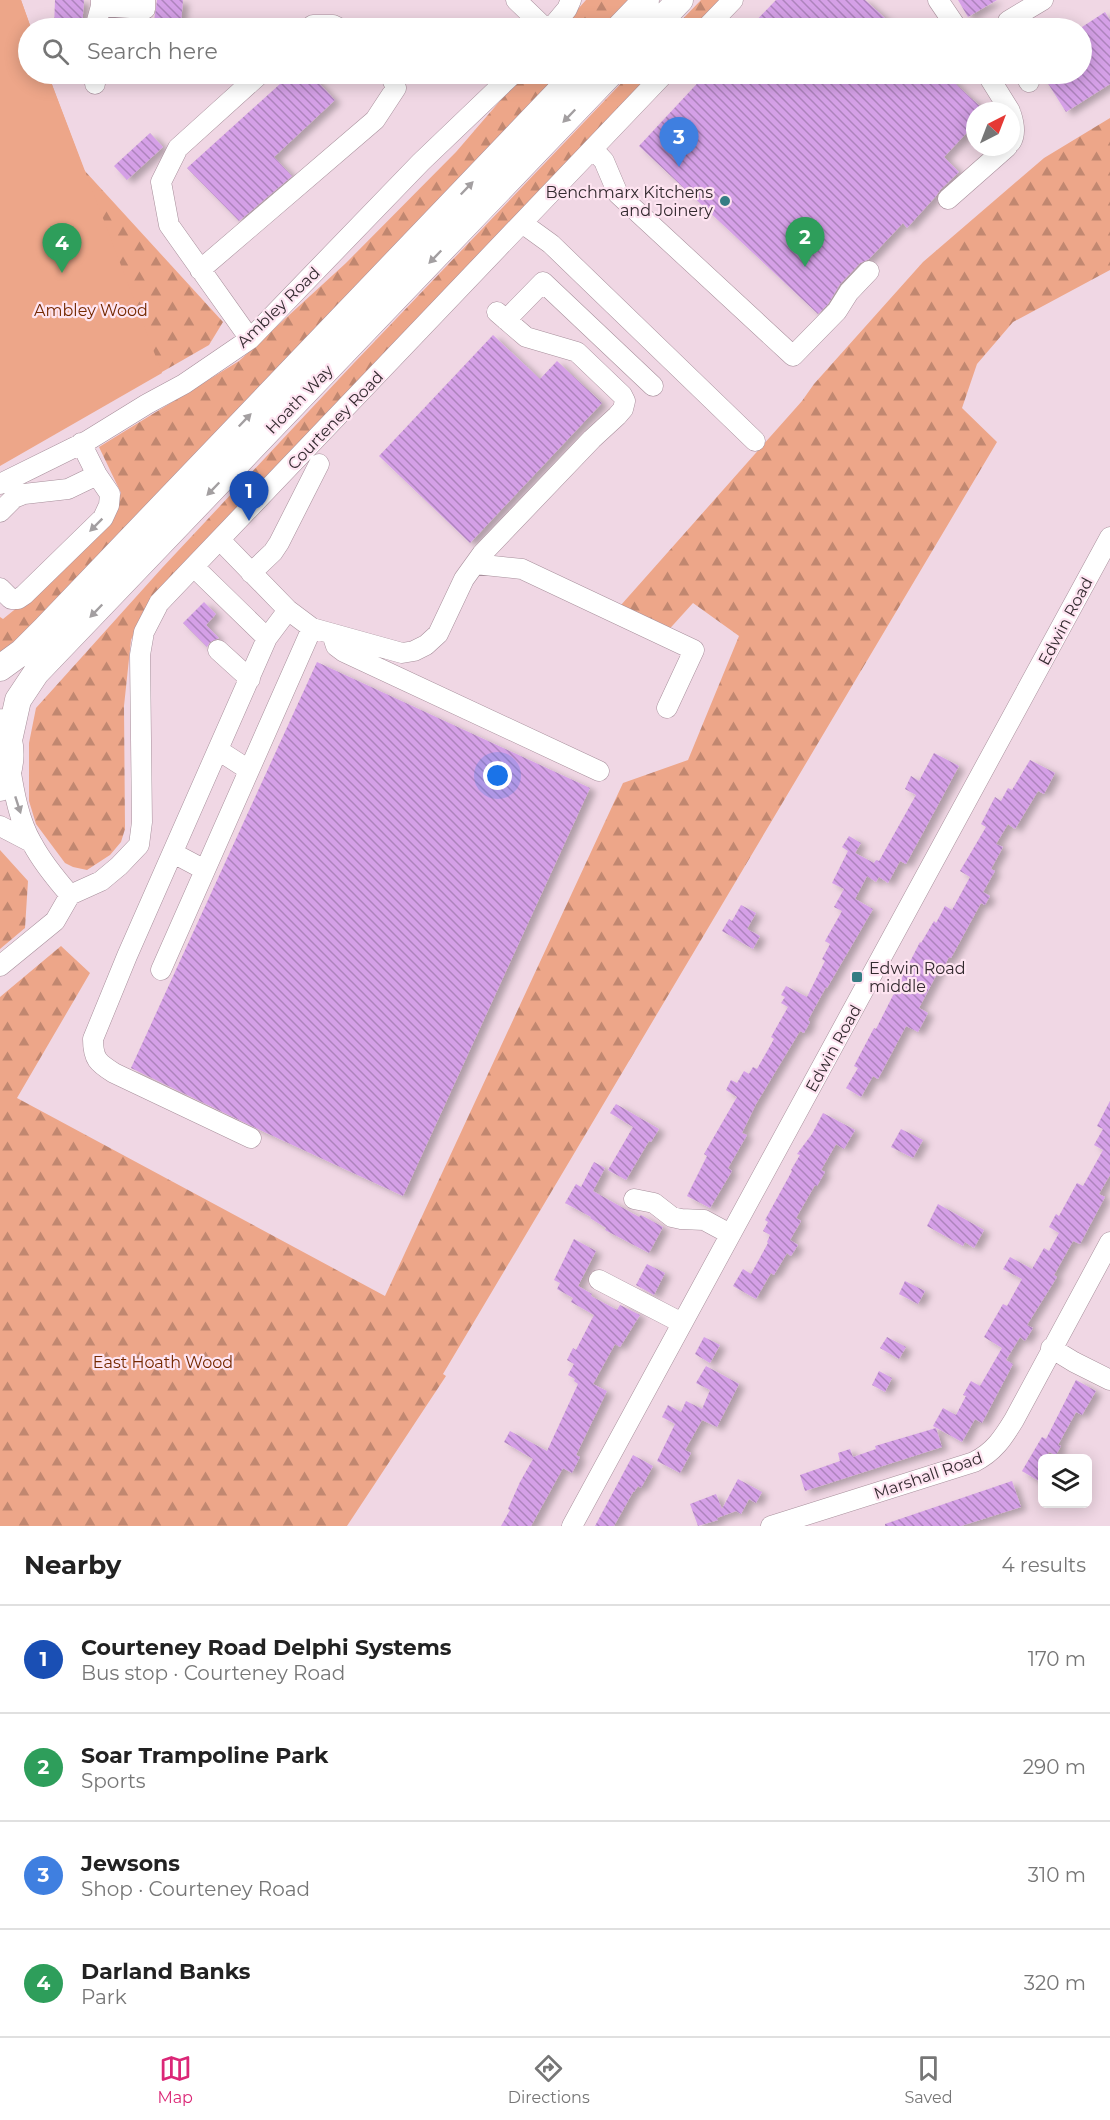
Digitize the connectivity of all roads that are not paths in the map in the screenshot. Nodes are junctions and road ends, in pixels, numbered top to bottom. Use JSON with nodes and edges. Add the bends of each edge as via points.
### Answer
{"nodes":[{"id":1,"x":145,"y":0,"type":"edge"},
{"id":2,"x":516,"y":0,"type":"edge"},
{"id":3,"x":571,"y":0,"type":"edge"},
{"id":4,"x":646,"y":0,"type":"edge"},
{"id":5,"x":680,"y":0,"type":"edge"},
{"id":6,"x":733,"y":0,"type":"edge"},
{"id":7,"x":939,"y":0,"type":"edge"},
{"id":8,"x":1043,"y":0,"type":"edge"},
{"id":9,"x":101,"y":3,"type":"edge"},
{"id":10,"x":97,"y":18,"type":"edge"},
{"id":11,"x":535,"y":18,"type":"edge"},
{"id":12,"x":559,"y":18,"type":"edge"},
{"id":13,"x":629,"y":18,"type":"edge"},
{"id":14,"x":662,"y":18,"type":"edge"},
{"id":15,"x":716,"y":18,"type":"edge"},
{"id":16,"x":951,"y":18,"type":"edge"},
{"id":17,"x":1013,"y":18,"type":"edge"},
{"id":18,"x":249,"y":84,"type":"edge"},
{"id":19,"x":394,"y":84,"type":"edge"},
{"id":20,"x":503,"y":84,"type":"edge"},
{"id":21,"x":566,"y":84,"type":"edge"},
{"id":22,"x":600,"y":84,"type":"edge"},
{"id":23,"x":655,"y":84,"type":"edge"},
{"id":24,"x":993,"y":84,"type":"edge"},
{"id":25,"x":1004,"y":102,"type":"edge"},
{"id":26,"x":593,"y":149,"type":"junction"},
{"id":27,"x":997,"y":156,"type":"edge"},
{"id":28,"x":948,"y":199,"type":"dead end"},
{"id":29,"x":522,"y":223,"type":"junction"},
{"id":30,"x":200,"y":270,"type":"junction"},
{"id":31,"x":870,"y":272,"type":"dead end"},
{"id":32,"x":250,"y":339,"type":"junction"},
{"id":33,"x":652,"y":386,"type":"dead end"},
{"id":34,"x":755,"y":441,"type":"dead end"},
{"id":35,"x":81,"y":443,"type":"junction"},
{"id":36,"x":319,"y":464,"type":"dead end"},
{"id":37,"x":97,"y":475,"type":"junction"},
{"id":38,"x":0,"y":484,"type":"edge"},
{"id":39,"x":0,"y":512,"type":"edge"},
{"id":40,"x":1110,"y":537,"type":"edge"},
{"id":41,"x":220,"y":540,"type":"junction"},
{"id":42,"x":475,"y":564,"type":"junction"},
{"id":43,"x":194,"y":567,"type":"junction"},
{"id":44,"x":251,"y":573,"type":"junction"},
{"id":45,"x":0,"y":588,"type":"edge"},
{"id":46,"x":288,"y":610,"type":"junction"},
{"id":47,"x":312,"y":628,"type":"junction"},
{"id":48,"x":332,"y":634,"type":"junction"},
{"id":49,"x":267,"y":638,"type":"junction"},
{"id":50,"x":218,"y":650,"type":"dead end"},
{"id":51,"x":0,"y":668,"type":"edge"},
{"id":52,"x":250,"y":678,"type":"junction"},
{"id":53,"x":667,"y":708,"type":"dead end"},
{"id":54,"x":5,"y":727,"type":"edge"},
{"id":55,"x":218,"y":750,"type":"junction"},
{"id":56,"x":249,"y":770,"type":"junction"},
{"id":57,"x":599,"y":771,"type":"dead end"},
{"id":58,"x":5,"y":778,"type":"edge"},
{"id":59,"x":0,"y":826,"type":"edge"},
{"id":60,"x":31,"y":842,"type":"junction"},
{"id":61,"x":173,"y":853,"type":"junction"},
{"id":62,"x":205,"y":870,"type":"junction"},
{"id":63,"x":70,"y":896,"type":"junction"},
{"id":64,"x":0,"y":966,"type":"edge"},
{"id":65,"x":161,"y":970,"type":"dead end"},
{"id":66,"x":251,"y":1138,"type":"dead end"},
{"id":67,"x":634,"y":1199,"type":"dead end"},
{"id":68,"x":730,"y":1234,"type":"junction"},
{"id":69,"x":1110,"y":1242,"type":"edge"},
{"id":70,"x":599,"y":1280,"type":"dead end"},
{"id":71,"x":682,"y":1323,"type":"junction"},
{"id":72,"x":1051,"y":1348,"type":"junction"},
{"id":73,"x":1110,"y":1380,"type":"edge"},
{"id":74,"x":572,"y":1526,"type":"edge"},
{"id":75,"x":771,"y":1526,"type":"edge"}],
"edges":[{"from":1,"to":9,"type":"street","via":[[145,9]]},
{"from":2,"to":11,"type":"street"},
{"from":3,"to":12,"type":"street"},
{"from":4,"to":13,"type":"main road"},
{"from":5,"to":14,"type":"main road"},
{"from":6,"to":15,"type":"street"},
{"from":7,"to":16,"type":"street"},
{"from":8,"to":17,"type":"street"},
{"from":9,"to":10,"type":"street"},
{"from":18,"to":30,"type":"street","via":[[178,148],[161,182],[169,225]]},
{"from":19,"to":30,"type":"street","via":[[396,88],[375,120]]},
{"from":20,"to":32,"type":"street","name":"Ambley Road","via":[[421,162]]},
{"from":51,"to":21,"type":"main road","name":"Hoath Way","one_way":true,"via":[[45,629]]},
{"from":22,"to":54,"type":"main road","name":"Hoath Way","one_way":true,"via":[[36,673]]},
{"from":23,"to":26,"type":"street","name":"Courteney Road"},
{"from":24,"to":25,"type":"street"},
{"from":26,"to":29,"type":"street","name":"Courteney Road"},
{"from":26,"to":31,"type":"street","via":[[604,161],[618,194],[793,356]]},
{"from":27,"to":28,"type":"street"},
{"from":29,"to":34,"type":"street","via":[[551,244]]},
{"from":29,"to":41,"type":"street","name":"Courteney Road"},
{"from":30,"to":32,"type":"street"},
{"from":32,"to":35,"type":"street","name":"Ambley Road","via":[[184,384]]},
{"from":33,"to":42,"type":"street","via":[[543,282],[501,316],[526,337],[577,352],[625,401],[617,416]]},
{"from":35,"to":37,"type":"street"},
{"from":35,"to":38,"type":"street","name":"Ambley Road"},
{"from":36,"to":44,"type":"street","via":[[279,543]]},
{"from":37,"to":39,"type":"street","via":[[68,489],[24,494]]},
{"from":37,"to":45,"type":"street","one_way":true,"via":[[110,494],[110,505],[103,518],[24,595],[11,599]]},
{"from":40,"to":68,"type":"street","name":"Edwin Road"},
{"from":41,"to":43,"type":"street","name":"Courteney Road"},
{"from":41,"to":44,"type":"street"},
{"from":42,"to":48,"type":"street","via":[[438,634],[414,651],[402,653]]},
{"from":42,"to":53,"type":"street","via":[[522,569],[694,650]]},
{"from":43,"to":49,"type":"street"},
{"from":43,"to":63,"type":"street","name":"Courteney Road","via":[[159,603],[141,645],[139,845],[100,881]]},
{"from":44,"to":46,"type":"street"},
{"from":46,"to":47,"type":"street"},
{"from":46,"to":49,"type":"street"},
{"from":47,"to":48,"type":"street"},
{"from":47,"to":56,"type":"street"},
{"from":48,"to":57,"type":"street","via":[[336,646],[344,652]]},
{"from":49,"to":52,"type":"street"},
{"from":50,"to":52,"type":"street"},
{"from":52,"to":55,"type":"street"},
{"from":54,"to":58,"type":"main road","name":"Hoath Way"},
{"from":55,"to":56,"type":"street"},
{"from":55,"to":61,"type":"street"},
{"from":56,"to":62,"type":"street"},
{"from":58,"to":60,"type":"street","one_way":true,"via":[[14,791]]},
{"from":59,"to":60,"type":"street"},
{"from":60,"to":63,"type":"street"},
{"from":61,"to":62,"type":"street"},
{"from":61,"to":66,"type":"street","via":[[93,1039],[93,1052],[99,1064],[114,1073]]},
{"from":62,"to":65,"type":"street"},
{"from":63,"to":64,"type":"street","via":[[55,921]]},
{"from":67,"to":68,"type":"street","via":[[654,1203],[681,1219],[704,1220]]},
{"from":68,"to":71,"type":"street","name":"Edwin Road"},
{"from":69,"to":72,"type":"street","name":"Marshall Road"},
{"from":70,"to":71,"type":"street"},
{"from":71,"to":74,"type":"street","name":"Edwin Road"},
{"from":72,"to":73,"type":"street"},
{"from":72,"to":75,"type":"street","name":"Marshall Road","via":[[1014,1420],[987,1456]]}]}
